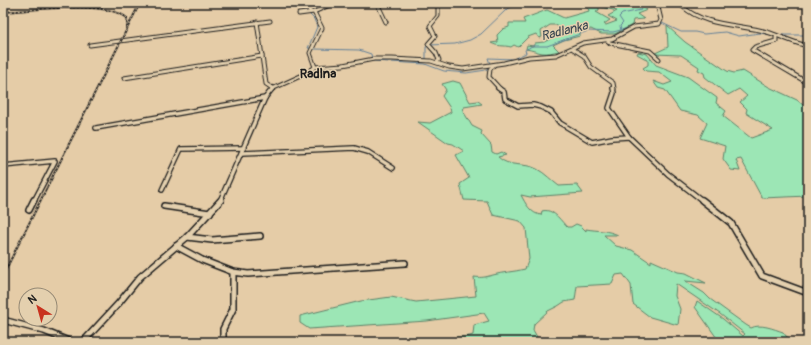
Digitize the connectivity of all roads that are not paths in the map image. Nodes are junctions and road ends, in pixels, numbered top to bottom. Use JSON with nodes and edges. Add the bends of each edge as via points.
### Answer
{"nodes":[{"id":1,"x":303,"y":3,"type":"edge"},
{"id":2,"x":333,"y":3,"type":"edge"},
{"id":3,"x":340,"y":3,"type":"edge"},
{"id":4,"x":377,"y":3,"type":"edge"},
{"id":5,"x":380,"y":3,"type":"edge"},
{"id":6,"x":438,"y":3,"type":"edge"},
{"id":7,"x":657,"y":3,"type":"edge"},
{"id":8,"x":682,"y":3,"type":"edge"},
{"id":9,"x":314,"y":12,"type":"junction"},
{"id":10,"x":299,"y":14,"type":"dead end"},
{"id":11,"x":270,"y":21,"type":"dead end"},
{"id":12,"x":257,"y":22,"type":"junction"},
{"id":13,"x":386,"y":22,"type":"dead end"},
{"id":14,"x":776,"y":37,"type":"junction"},
{"id":15,"x":607,"y":40,"type":"junction"},
{"id":16,"x":90,"y":45,"type":"dead end"},
{"id":17,"x":808,"y":46,"type":"edge"},
{"id":18,"x":573,"y":48,"type":"junction"},
{"id":19,"x":262,"y":56,"type":"junction"},
{"id":20,"x":659,"y":59,"type":"dead end"},
{"id":21,"x":437,"y":62,"type":"junction"},
{"id":22,"x":493,"y":65,"type":"junction"},
{"id":23,"x":315,"y":67,"type":"junction"},
{"id":24,"x":124,"y":78,"type":"dead end"},
{"id":25,"x":808,"y":83,"type":"edge"},
{"id":26,"x":272,"y":88,"type":"junction"},
{"id":27,"x":265,"y":98,"type":"junction"},
{"id":28,"x":96,"y":128,"type":"dead end"},
{"id":29,"x":629,"y":137,"type":"junction"},
{"id":30,"x":243,"y":150,"type":"junction"},
{"id":31,"x":3,"y":166,"type":"edge"},
{"id":32,"x":393,"y":168,"type":"dead end"},
{"id":33,"x":162,"y":190,"type":"dead end"},
{"id":34,"x":164,"y":206,"type":"dead end"},
{"id":35,"x":29,"y":210,"type":"dead end"},
{"id":36,"x":210,"y":214,"type":"junction"},
{"id":37,"x":260,"y":236,"type":"dead end"},
{"id":38,"x":187,"y":237,"type":"junction"},
{"id":39,"x":176,"y":246,"type":"junction"},
{"id":40,"x":405,"y":263,"type":"dead end"},
{"id":41,"x":233,"y":272,"type":"junction"},
{"id":42,"x":808,"y":293,"type":"edge"},
{"id":43,"x":3,"y":320,"type":"edge"},
{"id":44,"x":71,"y":342,"type":"edge"},
{"id":45,"x":83,"y":342,"type":"edge"},
{"id":46,"x":223,"y":342,"type":"edge"}],
"edges":[{"from":1,"to":9,"type":"street","via":[[309,11]]},
{"from":2,"to":3,"type":"street"},
{"from":2,"to":9,"type":"street"},
{"from":4,"to":5,"type":"street"},
{"from":4,"to":13,"type":"street"},
{"from":6,"to":21,"type":"street","via":[[438,16],[430,26],[435,36],[428,44],[436,53],[439,60]]},
{"from":7,"to":15,"type":"street","via":[[661,20],[659,24],[634,27]]},
{"from":8,"to":14,"type":"street","via":[[688,12],[696,16],[766,32]]},
{"from":9,"to":10,"type":"street"},
{"from":9,"to":23,"type":"street","via":[[322,28],[310,56]]},
{"from":11,"to":12,"type":"street"},
{"from":12,"to":16,"type":"street"},
{"from":12,"to":19,"type":"street"},
{"from":14,"to":17,"type":"street"},
{"from":14,"to":25,"type":"street","via":[[776,41],[752,50]]},
{"from":15,"to":18,"type":"street","via":[[583,43]]},
{"from":15,"to":20,"type":"street","via":[[610,43],[650,51]]},
{"from":18,"to":22,"type":"street","via":[[556,55],[529,57]]},
{"from":18,"to":29,"type":"street","via":[[584,56],[591,67],[613,83],[614,93],[609,108]]},
{"from":19,"to":24,"type":"street"},
{"from":19,"to":26,"type":"street","via":[[266,84]]},
{"from":21,"to":22,"type":"street","via":[[453,69]]},
{"from":21,"to":23,"type":"street","via":[[392,58]]},
{"from":22,"to":29,"type":"street","via":[[488,74],[490,80],[504,92],[505,99],[518,106],[541,107],[551,112],[560,123],[592,142]]},
{"from":23,"to":26,"type":"street"},
{"from":26,"to":27,"type":"street"},
{"from":27,"to":28,"type":"street"},
{"from":27,"to":30,"type":"street"},
{"from":29,"to":42,"type":"street","via":[[676,181],[731,223],[762,276]]},
{"from":30,"to":32,"type":"street","via":[[354,148],[368,152]]},
{"from":30,"to":33,"type":"street","via":[[181,149]]},
{"from":30,"to":36,"type":"street","via":[[227,191]]},
{"from":31,"to":35,"type":"street","via":[[55,161]]},
{"from":34,"to":36,"type":"street"},
{"from":36,"to":38,"type":"street"},
{"from":37,"to":38,"type":"street","via":[[206,239]]},
{"from":38,"to":39,"type":"street"},
{"from":39,"to":41,"type":"street"},
{"from":39,"to":45,"type":"street","via":[[140,277]]},
{"from":40,"to":41,"type":"street","via":[[248,274]]},
{"from":41,"to":46,"type":"street","via":[[233,309],[223,329]]},
{"from":43,"to":44,"type":"street","via":[[44,331]]}]}
